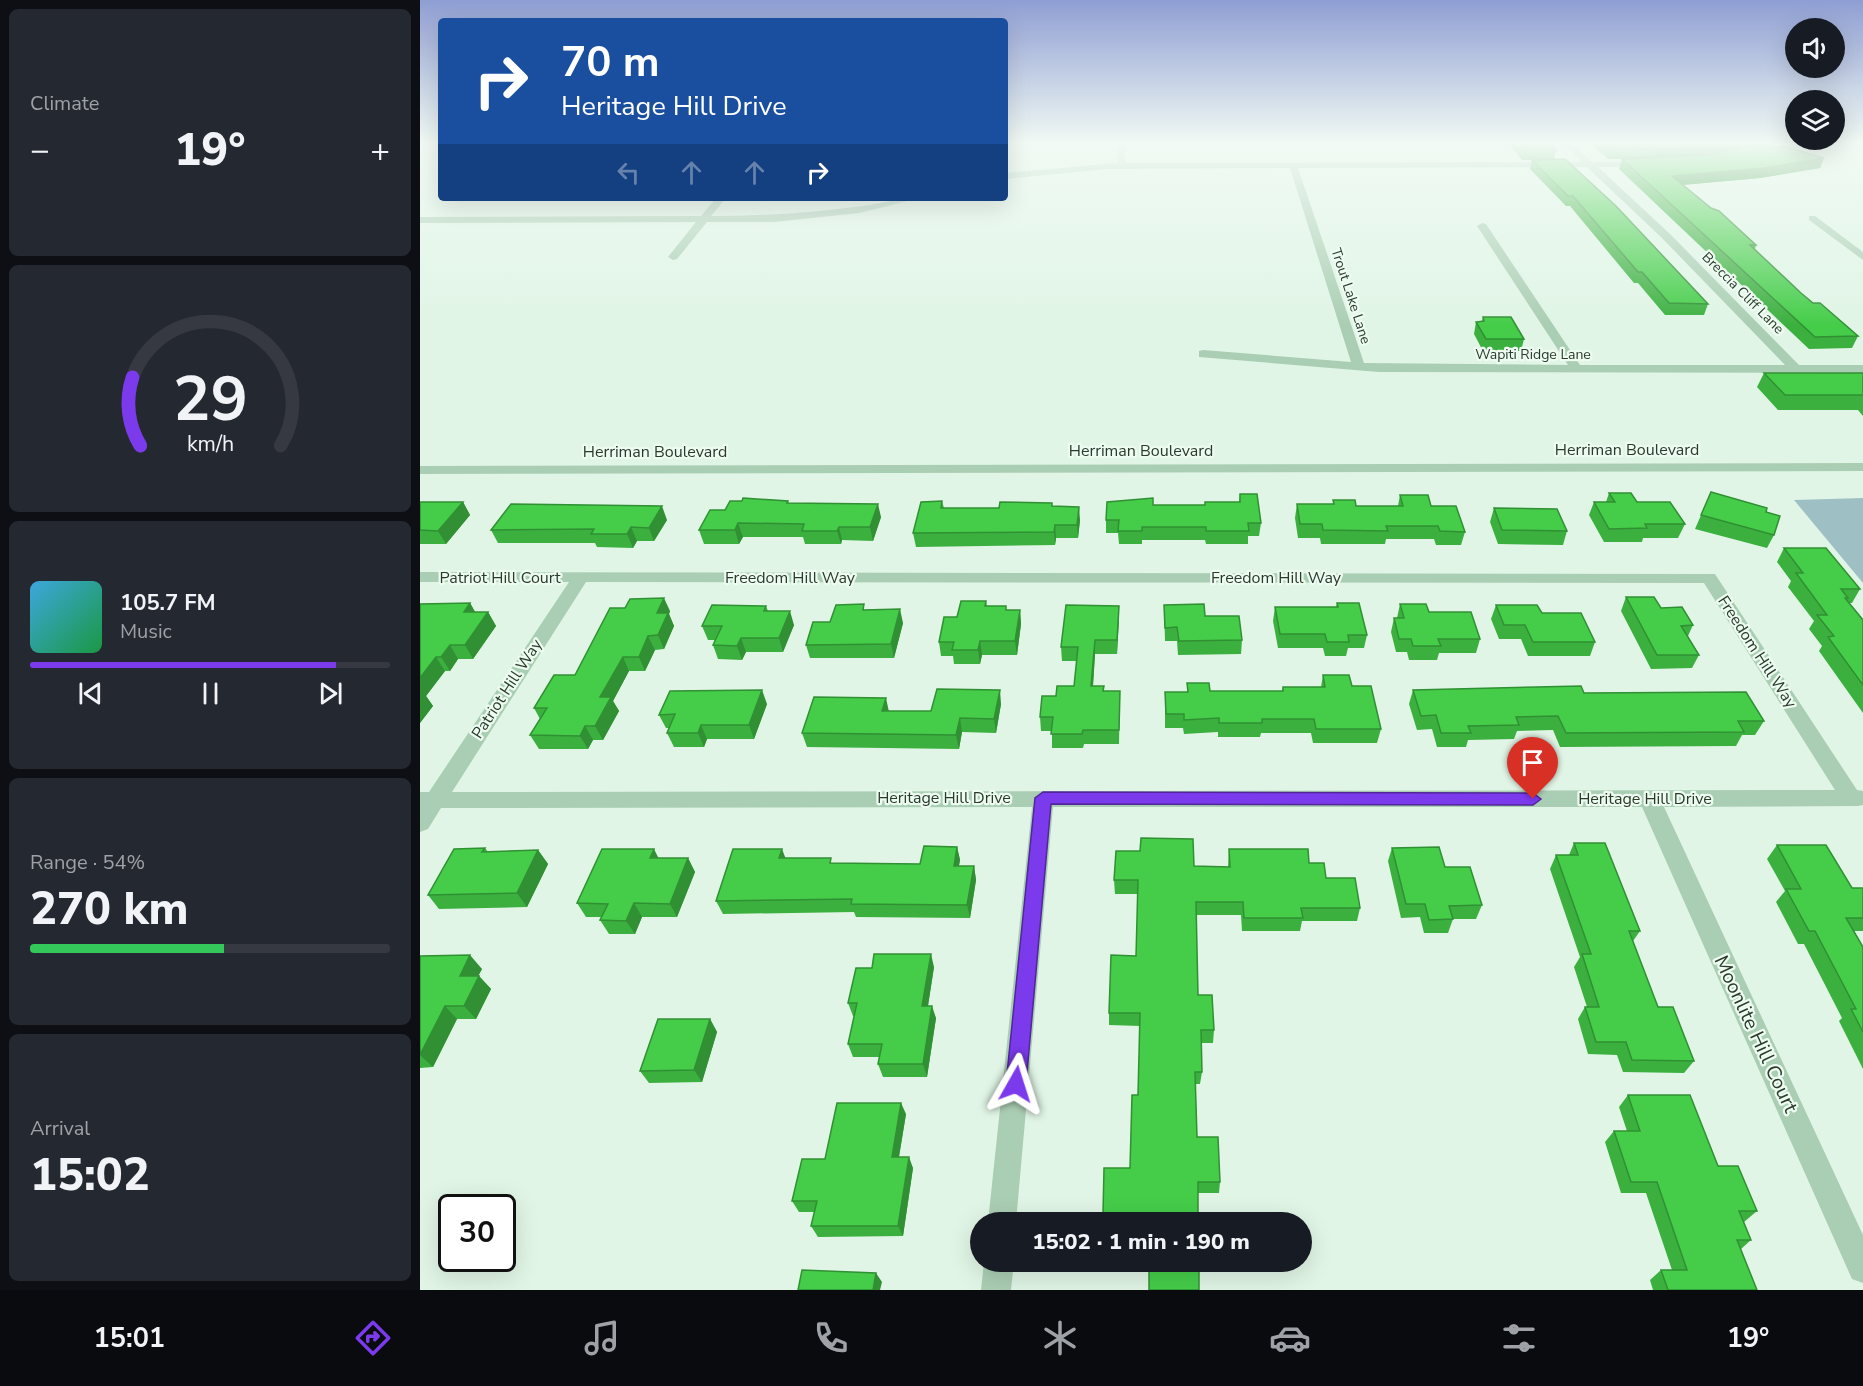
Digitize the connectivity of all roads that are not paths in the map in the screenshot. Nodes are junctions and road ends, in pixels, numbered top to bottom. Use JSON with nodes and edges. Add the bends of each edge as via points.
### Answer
{"nodes":[{"id":1,"x":716,"y":204,"type":"edge"},
{"id":2,"x":880,"y":204,"type":"edge"},
{"id":3,"x":1306,"y":204,"type":"edge"},
{"id":4,"x":1632,"y":204,"type":"edge"},
{"id":5,"x":1812,"y":218,"type":"dead end"},
{"id":6,"x":420,"y":220,"type":"edge"},
{"id":7,"x":703,"y":220,"type":"junction"},
{"id":8,"x":1482,"y":226,"type":"dead end"},
{"id":9,"x":673,"y":257,"type":"dead end"},
{"id":10,"x":1863,"y":257,"type":"edge"},
{"id":11,"x":1203,"y":354,"type":"dead end"},
{"id":12,"x":1359,"y":367,"type":"junction"},
{"id":13,"x":1576,"y":369,"type":"junction"},
{"id":14,"x":1796,"y":369,"type":"junction"},
{"id":15,"x":1863,"y":369,"type":"edge"},
{"id":16,"x":1863,"y":467,"type":"edge"},
{"id":17,"x":420,"y":470,"type":"edge"},
{"id":18,"x":420,"y":578,"type":"edge"},
{"id":19,"x":580,"y":578,"type":"junction"},
{"id":20,"x":1043,"y":798,"type":"junction"},
{"id":21,"x":1857,"y":798,"type":"edge"},
{"id":22,"x":428,"y":800,"type":"edge"},
{"id":23,"x":1650,"y":800,"type":"junction"},
{"id":24,"x":420,"y":823,"type":"edge"},
{"id":25,"x":1003,"y":1212,"type":"edge"},
{"id":26,"x":1863,"y":1268,"type":"edge"},
{"id":27,"x":998,"y":1272,"type":"edge"},
{"id":28,"x":996,"y":1290,"type":"edge"}],
"edges":[{"from":1,"to":7,"type":"street"},
{"from":2,"to":7,"type":"street","via":[[820,215]]},
{"from":3,"to":12,"type":"street","name":"Trout Lake Lane"},
{"from":4,"to":14,"type":"street","name":"Breccia Cliff Lane"},
{"from":5,"to":10,"type":"street"},
{"from":6,"to":7,"type":"street"},
{"from":7,"to":9,"type":"street"},
{"from":8,"to":13,"type":"street"},
{"from":11,"to":12,"type":"street","name":"Wapiti Ridge Lane"},
{"from":12,"to":13,"type":"street","name":"Wapiti Ridge Lane"},
{"from":13,"to":14,"type":"street","name":"Wapiti Ridge Lane"},
{"from":14,"to":15,"type":"street","name":"Wapiti Ridge Lane"},
{"from":16,"to":17,"type":"street","name":"Herriman Boulevard"},
{"from":18,"to":19,"type":"street","name":"Patriot Hill Court"},
{"from":19,"to":21,"type":"street","name":"Freedom Hill Way","via":[[1709,578]]},
{"from":19,"to":22,"type":"street","name":"Patriot Hill Way"},
{"from":20,"to":22,"type":"street","name":"Heritage Hill Drive"},
{"from":20,"to":23,"type":"street","name":"Heritage Hill Drive"},
{"from":20,"to":25,"type":"street"},
{"from":21,"to":23,"type":"street","name":"Heritage Hill Drive"},
{"from":22,"to":24,"type":"street","name":"Patriot Hill Way"},
{"from":23,"to":26,"type":"street","name":"Moonlite Hill Court"},
{"from":27,"to":28,"type":"street"}]}
